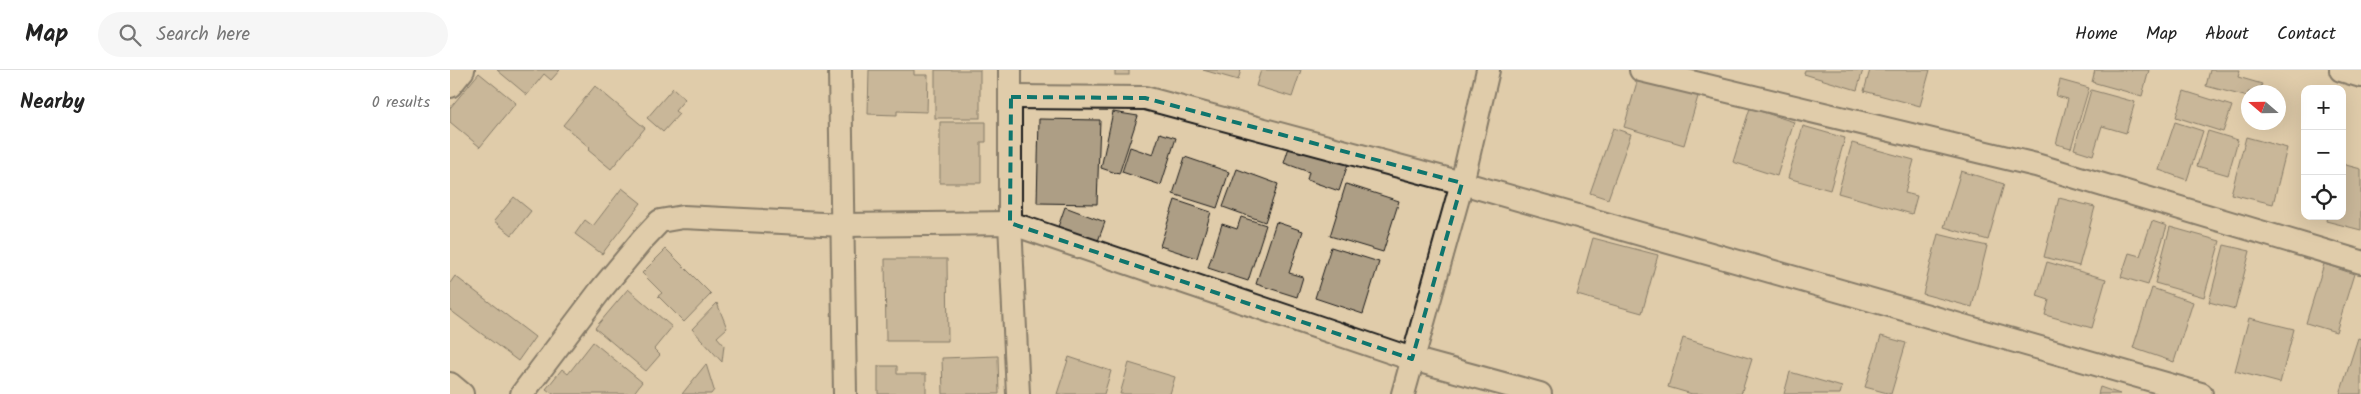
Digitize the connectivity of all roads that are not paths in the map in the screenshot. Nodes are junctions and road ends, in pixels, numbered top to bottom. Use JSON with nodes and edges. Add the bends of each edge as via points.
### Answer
{"nodes":[{"id":1,"x":462,"y":70,"type":"edge"},
{"id":2,"x":840,"y":70,"type":"edge"},
{"id":3,"x":1010,"y":70,"type":"edge"},
{"id":4,"x":1488,"y":70,"type":"edge"},
{"id":5,"x":1641,"y":70,"type":"edge"},
{"id":6,"x":2341,"y":70,"type":"edge"},
{"id":7,"x":2361,"y":76,"type":"edge"},
{"id":8,"x":450,"y":86,"type":"edge"},
{"id":9,"x":1012,"y":97,"type":"junction"},
{"id":10,"x":1462,"y":183,"type":"junction"},
{"id":11,"x":1010,"y":223,"type":"junction"},
{"id":12,"x":843,"y":225,"type":"junction"},
{"id":13,"x":2361,"y":262,"type":"edge"},
{"id":14,"x":1412,"y":359,"type":"junction"},
{"id":15,"x":450,"y":384,"type":"edge"},
{"id":16,"x":462,"y":394,"type":"edge"},
{"id":17,"x":522,"y":394,"type":"edge"},
{"id":18,"x":845,"y":394,"type":"edge"},
{"id":19,"x":1018,"y":394,"type":"edge"},
{"id":20,"x":1404,"y":394,"type":"edge"},
{"id":21,"x":1540,"y":394,"type":"edge"},
{"id":22,"x":2201,"y":394,"type":"edge"}],
"edges":[{"from":1,"to":8,"type":"street"},
{"from":2,"to":12,"type":"street"},
{"from":3,"to":9,"type":"street"},
{"from":4,"to":10,"type":"street"},
{"from":5,"to":13,"type":"street","via":[[2036,165]]},
{"from":6,"to":7,"type":"street"},
{"from":9,"to":10,"type":"street","via":[[1145,98]]},
{"from":9,"to":11,"type":"street"},
{"from":10,"to":14,"type":"street"},
{"from":10,"to":22,"type":"street"},
{"from":11,"to":12,"type":"street"},
{"from":11,"to":14,"type":"street"},
{"from":11,"to":19,"type":"street"},
{"from":12,"to":17,"type":"street","via":[[683,217],[660,221],[600,291]]},
{"from":12,"to":18,"type":"street"},
{"from":14,"to":20,"type":"street"},
{"from":14,"to":21,"type":"street"},
{"from":15,"to":16,"type":"street"}]}
